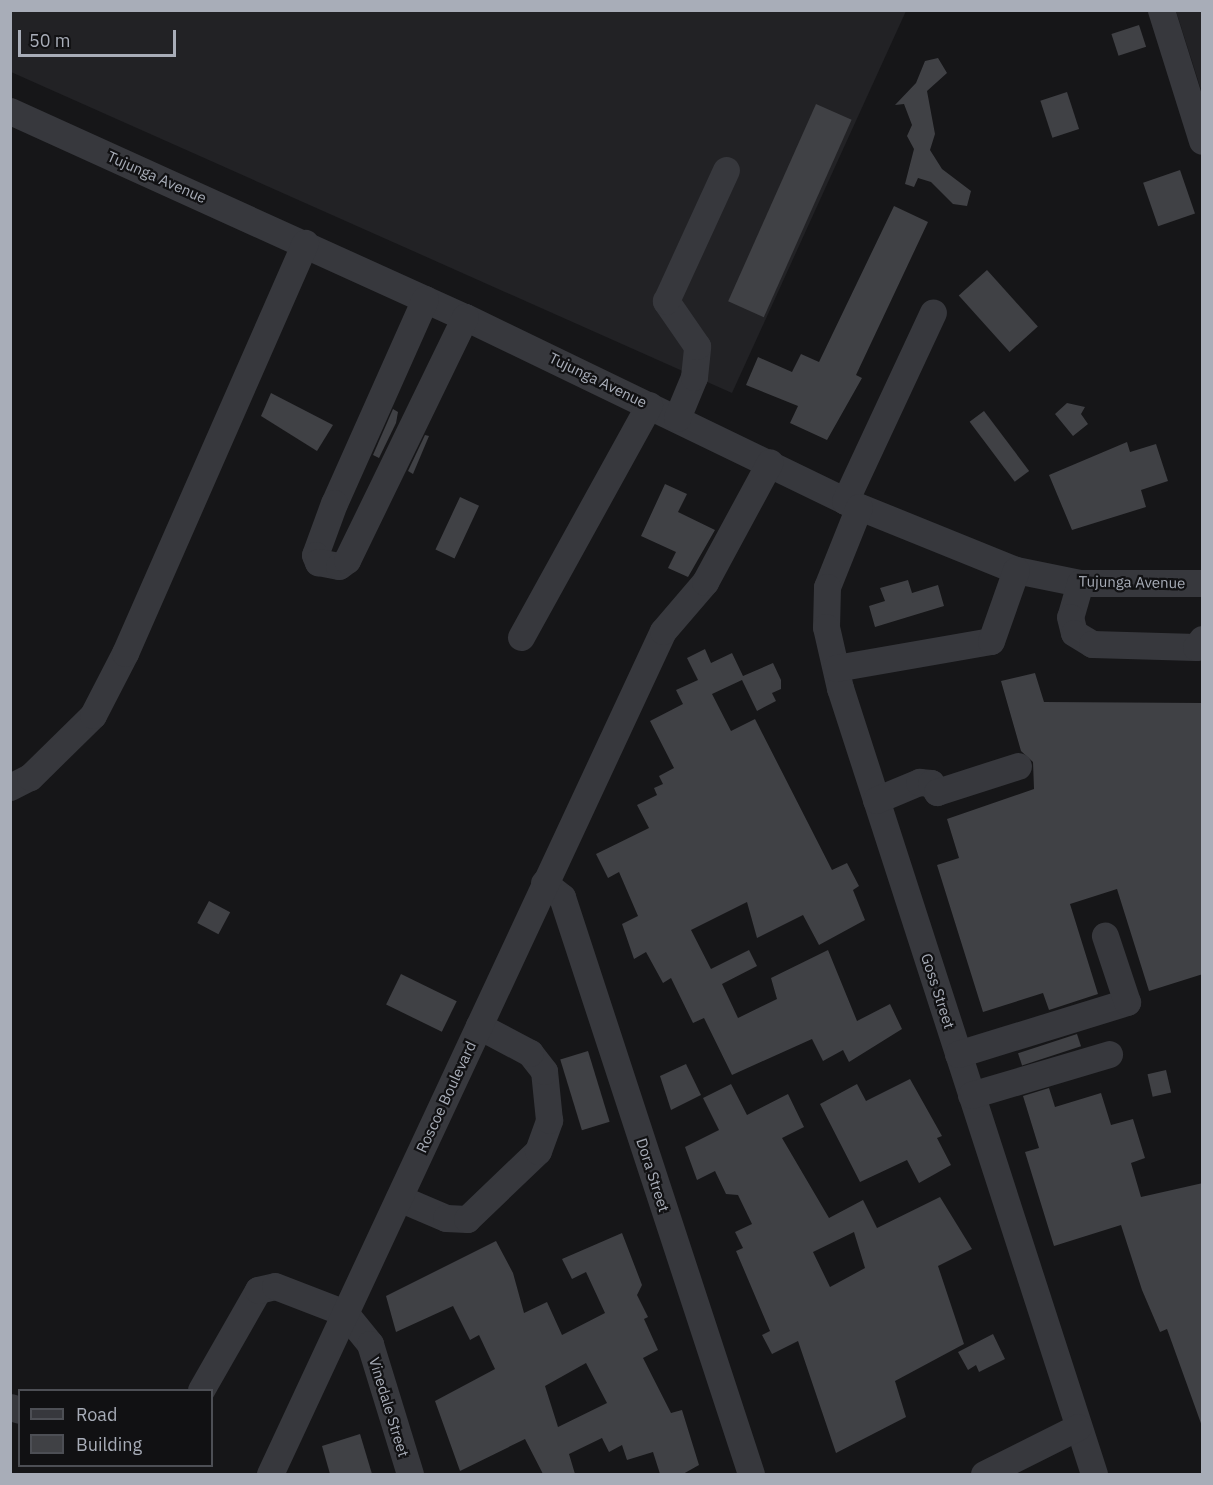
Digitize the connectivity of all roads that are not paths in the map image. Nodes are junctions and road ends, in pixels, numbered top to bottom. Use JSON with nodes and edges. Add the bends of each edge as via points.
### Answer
{"nodes":[{"id":1,"x":1161,"y":10,"type":"edge"},
{"id":2,"x":10,"y":111,"type":"edge"},
{"id":3,"x":1203,"y":141,"type":"edge"},
{"id":4,"x":726,"y":170,"type":"dead end"},
{"id":5,"x":305,"y":243,"type":"junction"},
{"id":6,"x":425,"y":299,"type":"junction"},
{"id":7,"x":933,"y":312,"type":"dead end"},
{"id":8,"x":465,"y":317,"type":"junction"},
{"id":9,"x":649,"y":405,"type":"junction"},
{"id":10,"x":677,"y":418,"type":"junction"},
{"id":11,"x":770,"y":462,"type":"junction"},
{"id":12,"x":852,"y":504,"type":"junction"},
{"id":13,"x":1016,"y":570,"type":"junction"},
{"id":14,"x":1080,"y":583,"type":"junction"},
{"id":15,"x":1203,"y":583,"type":"edge"},
{"id":16,"x":521,"y":637,"type":"dead end"},
{"id":17,"x":1203,"y":639,"type":"edge"},
{"id":18,"x":836,"y":668,"type":"junction"},
{"id":19,"x":1018,"y":766,"type":"dead end"},
{"id":20,"x":10,"y":787,"type":"edge"},
{"id":21,"x":876,"y":800,"type":"junction"},
{"id":22,"x":544,"y":883,"type":"junction"},
{"id":23,"x":1106,"y":936,"type":"dead end"},
{"id":24,"x":479,"y":1026,"type":"junction"},
{"id":25,"x":958,"y":1054,"type":"junction"},
{"id":26,"x":1109,"y":1054,"type":"dead end"},
{"id":27,"x":971,"y":1095,"type":"junction"},
{"id":28,"x":399,"y":1198,"type":"junction"},
{"id":29,"x":345,"y":1313,"type":"junction"},
{"id":30,"x":202,"y":1389,"type":"edge"},
{"id":31,"x":1078,"y":1427,"type":"junction"},
{"id":32,"x":270,"y":1474,"type":"edge"},
{"id":33,"x":410,"y":1474,"type":"edge"},
{"id":34,"x":751,"y":1474,"type":"edge"},
{"id":35,"x":984,"y":1474,"type":"edge"},
{"id":36,"x":1094,"y":1474,"type":"edge"}],
"edges":[{"from":1,"to":3,"type":"street"},
{"from":2,"to":5,"type":"street","name":"Tujunga Avenue"},
{"from":4,"to":10,"type":"street","via":[[666,301],[697,346],[694,377]]},
{"from":5,"to":6,"type":"street","name":"Tujunga Avenue"},
{"from":5,"to":20,"type":"street","via":[[135,632],[93,715],[30,777]]},
{"from":6,"to":8,"type":"street","name":"Tujunga Avenue"},
{"from":6,"to":8,"type":"street","via":[[334,504],[315,555],[318,562],[339,566],[346,560]]},
{"from":7,"to":12,"type":"street","name":"Goss Street"},
{"from":8,"to":9,"type":"street","name":"Tujunga Avenue"},
{"from":9,"to":10,"type":"street","name":"Tujunga Avenue"},
{"from":9,"to":16,"type":"street"},
{"from":10,"to":11,"type":"street","name":"Tujunga Avenue"},
{"from":11,"to":12,"type":"street","name":"Tujunga Avenue"},
{"from":11,"to":22,"type":"street","name":"Roscoe Boulevard","via":[[705,582],[663,631]]},
{"from":12,"to":13,"type":"street","name":"Tujunga Avenue"},
{"from":12,"to":18,"type":"street","name":"Goss Street","via":[[827,586],[826,627]]},
{"from":13,"to":14,"type":"street","name":"Tujunga Avenue"},
{"from":13,"to":18,"type":"street","via":[[991,641]]},
{"from":14,"to":15,"type":"street","name":"Tujunga Avenue"},
{"from":14,"to":17,"type":"street","via":[[1070,617],[1074,633],[1092,644],[1196,646]]},
{"from":18,"to":21,"type":"street","name":"Goss Street"},
{"from":19,"to":21,"type":"street","via":[[937,792],[931,783],[919,782]]},
{"from":21,"to":25,"type":"street","name":"Goss Street"},
{"from":22,"to":24,"type":"street","name":"Roscoe Boulevard"},
{"from":22,"to":34,"type":"street","name":"Dora Street","via":[[562,897]]},
{"from":23,"to":25,"type":"street","via":[[1127,1002]]},
{"from":24,"to":28,"type":"street","name":"Roscoe Boulevard"},
{"from":24,"to":28,"type":"street","via":[[530,1053],[544,1071],[549,1120],[538,1151],[467,1219],[446,1218]]},
{"from":25,"to":27,"type":"street","name":"Goss Street"},
{"from":26,"to":27,"type":"street"},
{"from":27,"to":31,"type":"street","name":"Goss Street"},
{"from":28,"to":29,"type":"street","name":"Roscoe Boulevard"},
{"from":29,"to":30,"type":"street","via":[[275,1286],[258,1290]]},
{"from":29,"to":32,"type":"street","name":"Roscoe Boulevard"},
{"from":29,"to":33,"type":"street","name":"Vinedale Street","via":[[370,1344]]},
{"from":31,"to":35,"type":"street"},
{"from":31,"to":36,"type":"street","name":"Goss Street"}]}
